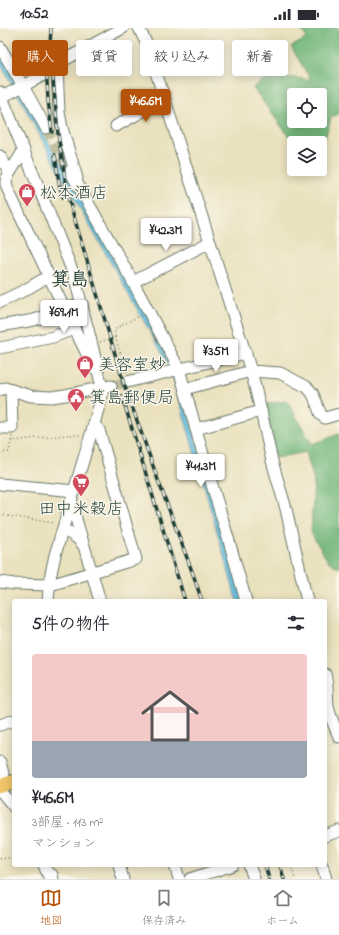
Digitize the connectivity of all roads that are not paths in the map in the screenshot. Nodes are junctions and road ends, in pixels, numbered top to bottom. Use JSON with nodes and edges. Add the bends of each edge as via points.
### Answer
{"nodes":[{"id":1,"x":123,"y":28,"type":"edge"},
{"id":2,"x":139,"y":28,"type":"edge"},
{"id":3,"x":0,"y":47,"type":"edge"},
{"id":4,"x":42,"y":76,"type":"tunnel mouth"},
{"id":5,"x":23,"y":86,"type":"junction"},
{"id":6,"x":1,"y":96,"type":"edge"},
{"id":7,"x":164,"y":99,"type":"junction"},
{"id":8,"x":116,"y":126,"type":"dead end"},
{"id":9,"x":46,"y":128,"type":"tunnel mouth"},
{"id":10,"x":24,"y":150,"type":"junction"},
{"id":11,"x":0,"y":156,"type":"edge"},
{"id":12,"x":70,"y":171,"type":"tunnel mouth"},
{"id":13,"x":9,"y":174,"type":"junction"},
{"id":14,"x":80,"y":189,"type":"junction"},
{"id":15,"x":210,"y":242,"type":"junction"},
{"id":16,"x":49,"y":276,"type":"junction"},
{"id":17,"x":134,"y":282,"type":"junction"},
{"id":18,"x":0,"y":302,"type":"edge"},
{"id":19,"x":82,"y":304,"type":"junction"},
{"id":20,"x":65,"y":310,"type":"junction"},
{"id":21,"x":0,"y":326,"type":"edge"},
{"id":22,"x":74,"y":329,"type":"junction"},
{"id":23,"x":0,"y":348,"type":"edge"},
{"id":24,"x":246,"y":353,"type":"junction"},
{"id":25,"x":179,"y":369,"type":"junction"},
{"id":26,"x":252,"y":371,"type":"junction"},
{"id":27,"x":128,"y":381,"type":"tunnel mouth"},
{"id":28,"x":105,"y":385,"type":"junction"},
{"id":29,"x":185,"y":389,"type":"junction"},
{"id":30,"x":6,"y":390,"type":"edge"},
{"id":31,"x":261,"y":411,"type":"junction"},
{"id":32,"x":339,"y":414,"type":"edge"},
{"id":33,"x":94,"y":424,"type":"junction"},
{"id":34,"x":0,"y":428,"type":"edge"},
{"id":35,"x":196,"y":429,"type":"junction"},
{"id":36,"x":0,"y":484,"type":"edge"},
{"id":37,"x":74,"y":491,"type":"junction"},
{"id":38,"x":71,"y":502,"type":"junction"},
{"id":39,"x":64,"y":527,"type":"junction"},
{"id":40,"x":84,"y":546,"type":"junction"},
{"id":41,"x":92,"y":573,"type":"junction"},
{"id":42,"x":0,"y":582,"type":"edge"},
{"id":43,"x":50,"y":585,"type":"junction"},
{"id":44,"x":48,"y":599,"type":"edge"},
{"id":45,"x":99,"y":599,"type":"edge"},
{"id":46,"x":245,"y":599,"type":"edge"},
{"id":47,"x":307,"y":599,"type":"edge"},
{"id":48,"x":327,"y":681,"type":"edge"},
{"id":49,"x":12,"y":721,"type":"edge"},
{"id":50,"x":0,"y":724,"type":"edge"},
{"id":51,"x":339,"y":737,"type":"edge"},
{"id":52,"x":0,"y":762,"type":"edge"},
{"id":53,"x":5,"y":786,"type":"edge"},
{"id":54,"x":12,"y":802,"type":"edge"},
{"id":55,"x":339,"y":831,"type":"edge"},
{"id":56,"x":327,"y":835,"type":"edge"},
{"id":57,"x":45,"y":867,"type":"edge"},
{"id":58,"x":120,"y":867,"type":"edge"},
{"id":59,"x":176,"y":867,"type":"edge"},
{"id":60,"x":227,"y":867,"type":"edge"},
{"id":61,"x":250,"y":867,"type":"edge"},
{"id":62,"x":323,"y":867,"type":"edge"},
{"id":63,"x":53,"y":879,"type":"edge"},
{"id":64,"x":123,"y":879,"type":"edge"},
{"id":65,"x":179,"y":879,"type":"edge"},
{"id":66,"x":190,"y":879,"type":"edge"},
{"id":67,"x":254,"y":879,"type":"edge"},
{"id":68,"x":326,"y":879,"type":"edge"}],
"edges":[{"from":1,"to":14,"type":"street","via":[[57,64],[55,69],[62,128]]},
{"from":2,"to":7,"type":"street","via":[[148,47]]},
{"from":3,"to":5,"type":"street"},
{"from":4,"to":5,"type":"street"},
{"from":5,"to":6,"type":"street"},
{"from":5,"to":9,"type":"street"},
{"from":6,"to":10,"type":"street"},
{"from":7,"to":8,"type":"street"},
{"from":7,"to":15,"type":"street"},
{"from":10,"to":13,"type":"street"},
{"from":10,"to":19,"type":"street","via":[[66,253]]},
{"from":11,"to":13,"type":"street"},
{"from":12,"to":14,"type":"street"},
{"from":13,"to":16,"type":"street","via":[[7,186]]},
{"from":14,"to":17,"type":"street"},
{"from":15,"to":17,"type":"street"},
{"from":15,"to":24,"type":"street"},
{"from":16,"to":18,"type":"street"},
{"from":16,"to":20,"type":"street"},
{"from":17,"to":25,"type":"street"},
{"from":19,"to":20,"type":"street"},
{"from":19,"to":28,"type":"street"},
{"from":20,"to":21,"type":"street","via":[[34,320]]},
{"from":20,"to":22,"type":"street"},
{"from":22,"to":23,"type":"street","via":[[53,337]]},
{"from":22,"to":28,"type":"street"},
{"from":24,"to":25,"type":"street"},
{"from":24,"to":26,"type":"street"},
{"from":25,"to":27,"type":"street"},
{"from":25,"to":29,"type":"street"},
{"from":26,"to":29,"type":"street"},
{"from":26,"to":31,"type":"street"},
{"from":26,"to":32,"type":"street","via":[[280,373],[307,387],[325,418]]},
{"from":28,"to":30,"type":"street","via":[[65,396],[31,396]]},
{"from":28,"to":33,"type":"street"},
{"from":29,"to":35,"type":"street"},
{"from":30,"to":34,"type":"street","via":[[12,428]]},
{"from":31,"to":35,"type":"street"},
{"from":31,"to":47,"type":"street"},
{"from":33,"to":37,"type":"street"},
{"from":33,"to":41,"type":"street","via":[[99,430],[136,559]]},
{"from":35,"to":46,"type":"street"},
{"from":36,"to":37,"type":"street"},
{"from":37,"to":38,"type":"street"},
{"from":38,"to":39,"type":"street"},
{"from":38,"to":40,"type":"street"},
{"from":39,"to":40,"type":"street"},
{"from":39,"to":43,"type":"street","via":[[55,555]]},
{"from":40,"to":41,"type":"street"},
{"from":41,"to":43,"type":"street"},
{"from":41,"to":45,"type":"street"},
{"from":42,"to":43,"type":"street"},
{"from":43,"to":44,"type":"street"},
{"from":48,"to":51,"type":"street","via":[[328,707]]},
{"from":49,"to":50,"type":"street"},
{"from":52,"to":53,"type":"street"},
{"from":53,"to":54,"type":"street"},
{"from":55,"to":56,"type":"street"},
{"from":57,"to":63,"type":"street"},
{"from":58,"to":64,"type":"street"},
{"from":59,"to":65,"type":"street"},
{"from":60,"to":66,"type":"street"},
{"from":61,"to":67,"type":"street"},
{"from":62,"to":68,"type":"street"}]}
